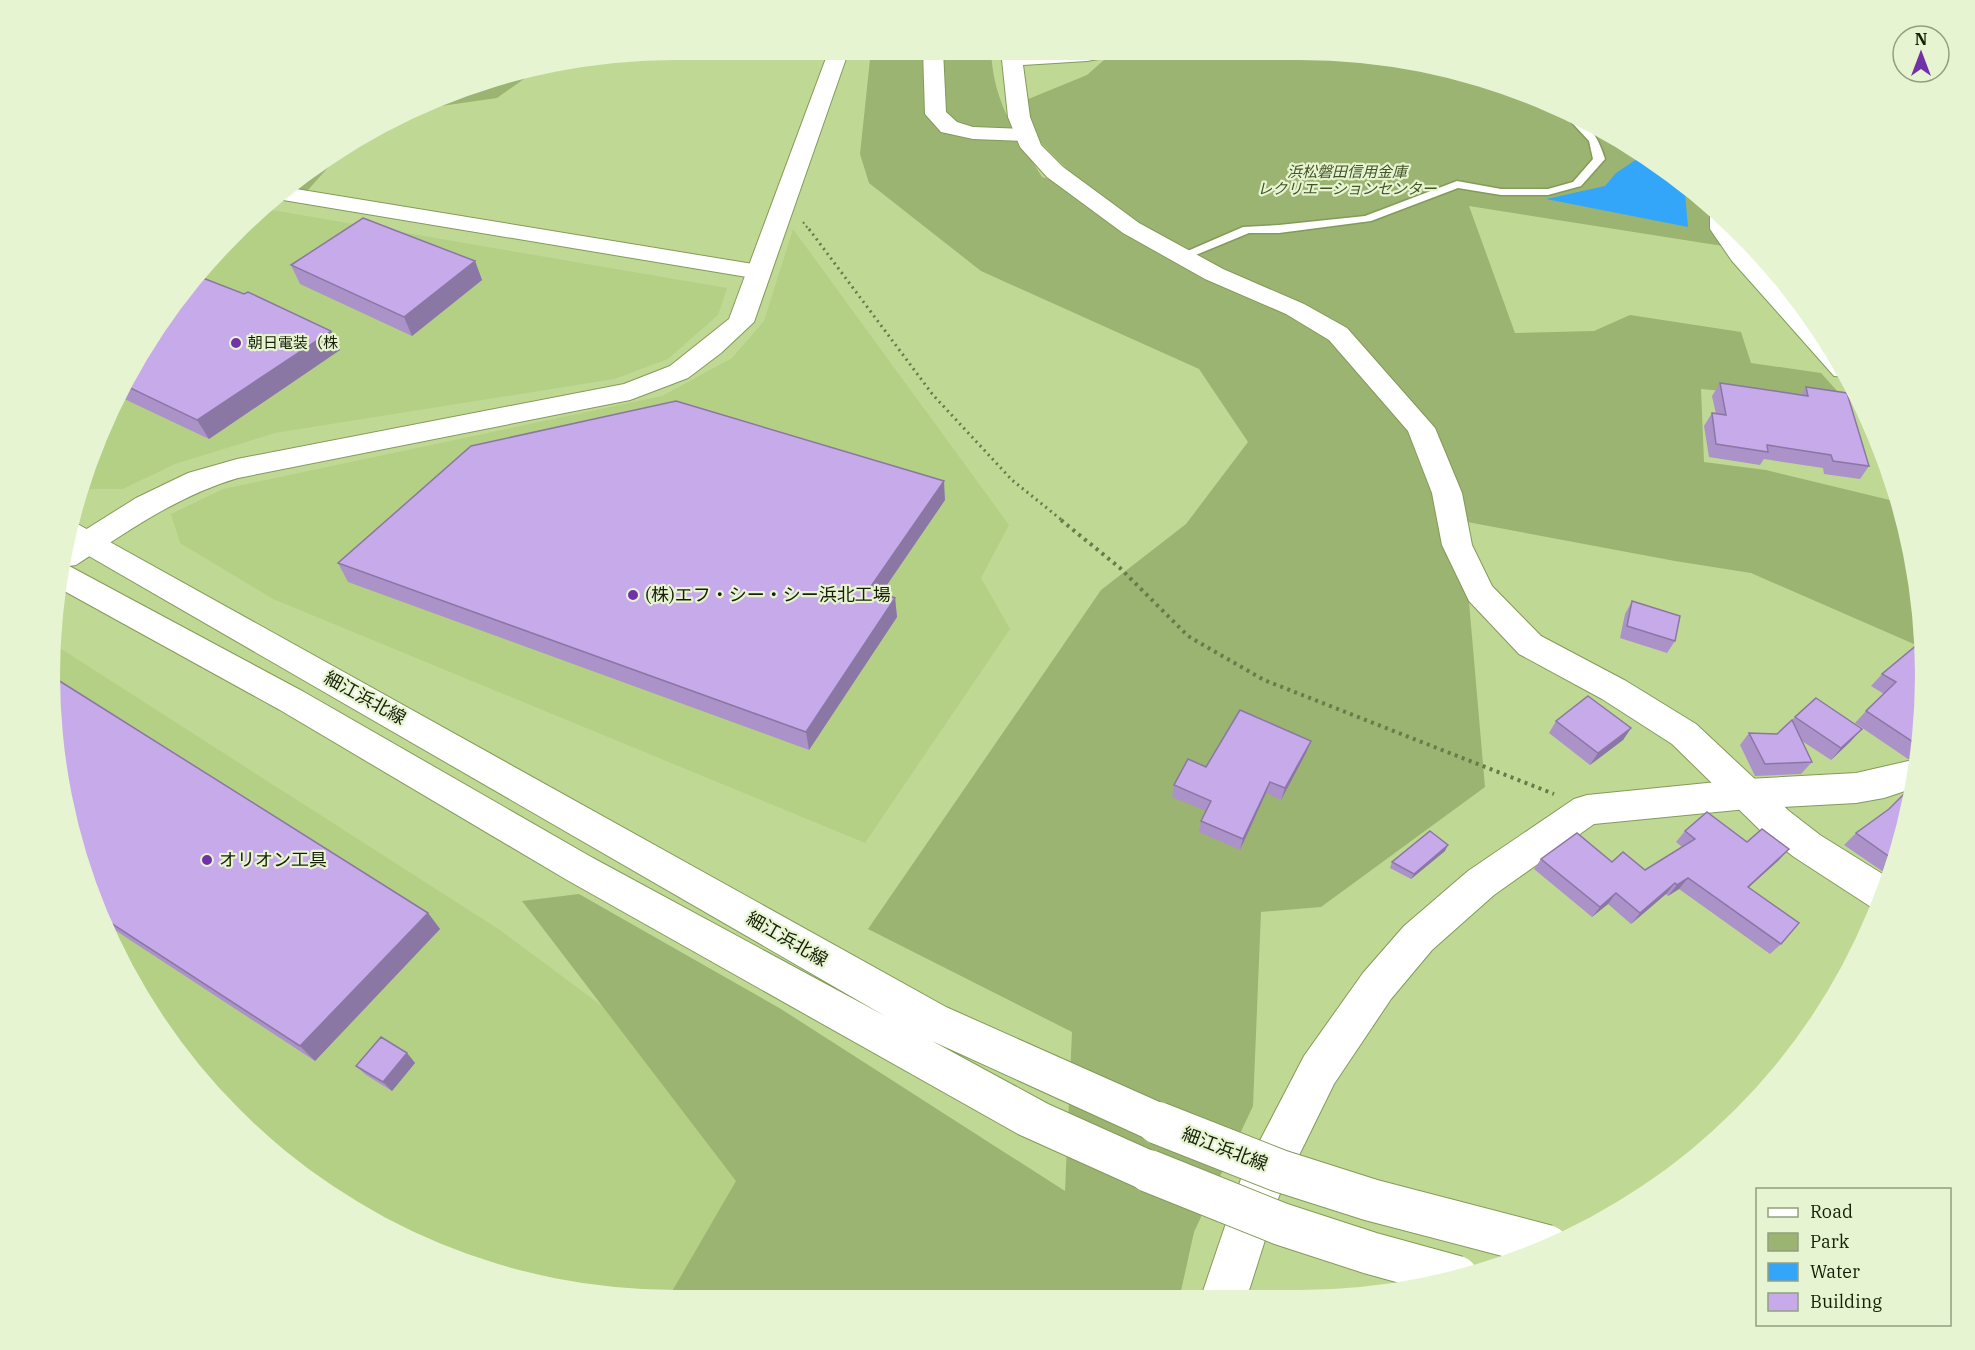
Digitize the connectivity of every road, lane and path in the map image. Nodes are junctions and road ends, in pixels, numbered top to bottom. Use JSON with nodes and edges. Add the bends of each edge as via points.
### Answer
{"nodes":[{"id":1,"x":835,"y":60,"type":"edge"},
{"id":2,"x":933,"y":60,"type":"edge"},
{"id":3,"x":1012,"y":60,"type":"edge"},
{"id":4,"x":1584,"y":129,"type":"edge"},
{"id":5,"x":1026,"y":135,"type":"junction"},
{"id":6,"x":291,"y":195,"type":"edge"},
{"id":7,"x":785,"y":201,"type":"junction"},
{"id":8,"x":1722,"y":228,"type":"edge"},
{"id":9,"x":1182,"y":256,"type":"junction"},
{"id":10,"x":759,"y":272,"type":"junction"},
{"id":11,"x":1809,"y":330,"type":"edge"},
{"id":12,"x":74,"y":543,"type":"edge"},
{"id":13,"x":68,"y":579,"type":"edge"},
{"id":14,"x":1906,"y":775,"type":"edge"},
{"id":15,"x":1747,"y":794,"type":"junction"},
{"id":16,"x":1587,"y":810,"type":"junction"},
{"id":17,"x":1875,"y":890,"type":"edge"},
{"id":18,"x":1536,"y":1243,"type":"edge"},
{"id":19,"x":1442,"y":1273,"type":"edge"},
{"id":20,"x":1226,"y":1290,"type":"edge"}],
"edges":[{"from":1,"to":7,"type":"street"},
{"from":2,"to":5,"type":"street","via":[[936,114],[949,127],[973,133]]},
{"from":3,"to":5,"type":"street","via":[[1019,117]]},
{"from":4,"to":9,"type":"lane","via":[[1594,140],[1599,159],[1577,184],[1548,192],[1502,192],[1457,184],[1367,219],[1247,229]]},
{"from":5,"to":9,"type":"street","via":[[1031,147],[1055,172],[1131,228]]},
{"from":6,"to":10,"type":"street"},
{"from":7,"to":10,"type":"street"},
{"from":7,"to":16,"type":"path","via":[[824,247],[933,395],[1012,480],[1120,568],[1188,636],[1264,680],[1544,789]]},
{"from":8,"to":11,"type":"street","via":[[1741,256]]},
{"from":9,"to":15,"type":"street","via":[[1295,309],[1338,334],[1421,428],[1446,493],[1456,545],[1480,593],[1530,645],[1614,690],[1684,734]]},
{"from":10,"to":12,"type":"street","via":[[741,322],[680,372],[601,398],[237,469],[198,480]]},
{"from":12,"to":18,"type":"street","name":"細江浜北線","bridge":true,"via":[[932,1021],[1158,1124],[1280,1171],[1371,1200]]},
{"from":13,"to":19,"type":"street","name":"細江浜北線","bridge":true,"via":[[292,701],[580,869],[1033,1119],[1281,1224]]},
{"from":14,"to":15,"type":"street","via":[[1856,788]]},
{"from":15,"to":16,"type":"street"},
{"from":15,"to":17,"type":"street","via":[[1807,846]]},
{"from":16,"to":20,"type":"street","via":[[1480,883],[1418,938],[1377,986],[1319,1070],[1259,1189]]}]}
